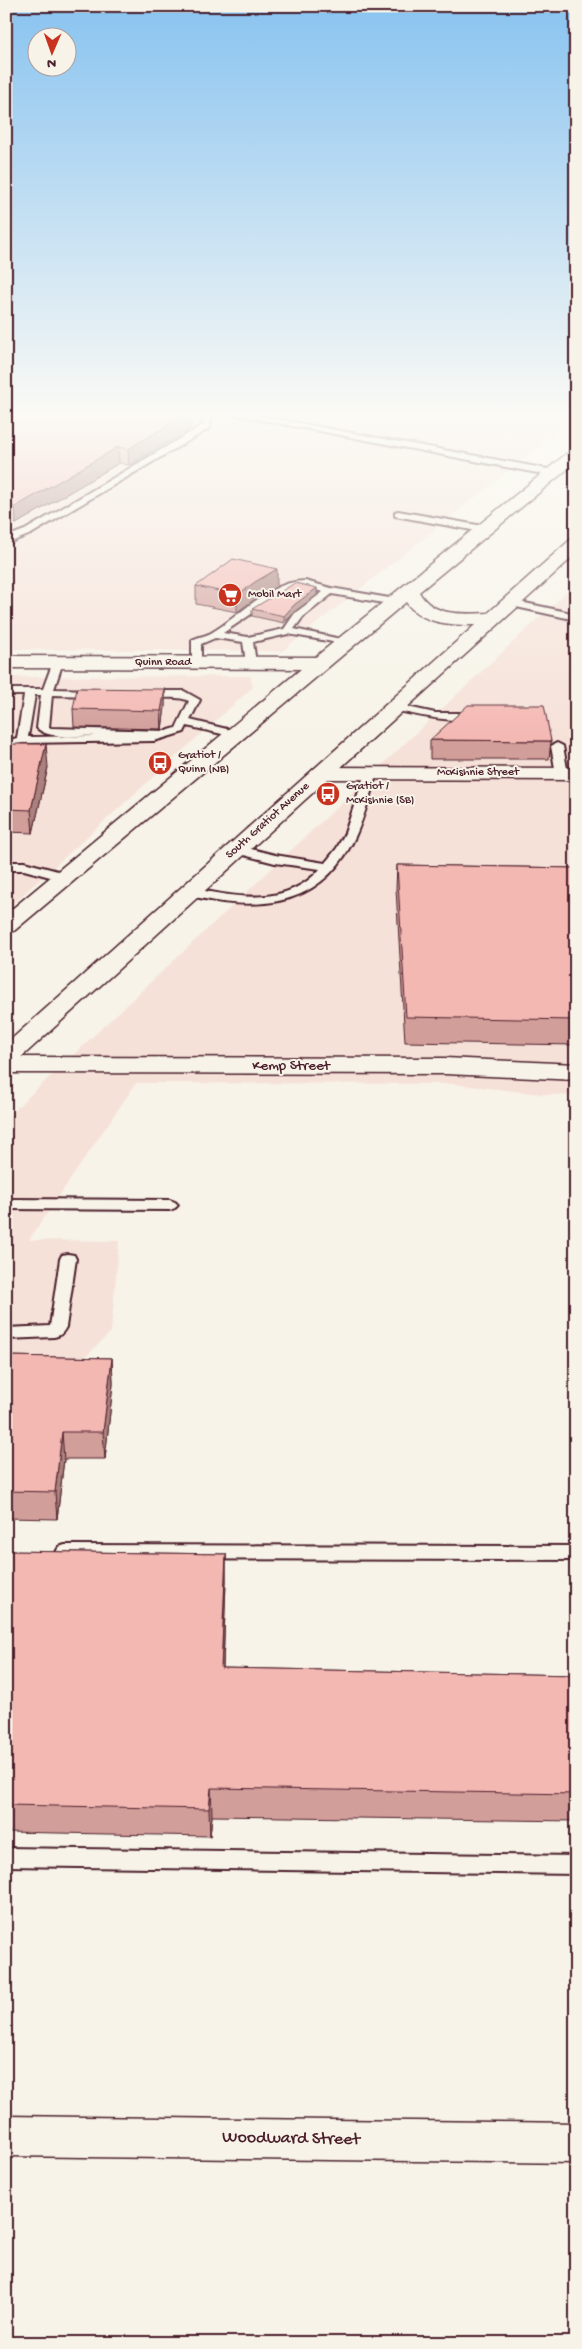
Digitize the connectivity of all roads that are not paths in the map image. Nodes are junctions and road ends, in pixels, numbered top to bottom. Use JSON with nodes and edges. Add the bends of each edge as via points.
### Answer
{"nodes":[{"id":1,"x":46,"y":521,"type":"edge"},
{"id":2,"x":436,"y":521,"type":"edge"},
{"id":3,"x":493,"y":521,"type":"edge"},
{"id":4,"x":483,"y":529,"type":"junction"},
{"id":5,"x":6,"y":541,"type":"edge"},
{"id":6,"x":573,"y":549,"type":"edge"},
{"id":7,"x":330,"y":591,"type":"junction"},
{"id":8,"x":402,"y":596,"type":"junction"},
{"id":9,"x":510,"y":603,"type":"junction"},
{"id":10,"x":576,"y":616,"type":"edge"},
{"id":11,"x":493,"y":619,"type":"junction"},
{"id":12,"x":288,"y":631,"type":"junction"},
{"id":13,"x":214,"y":635,"type":"junction"},
{"id":14,"x":248,"y":640,"type":"junction"},
{"id":15,"x":346,"y":643,"type":"junction"},
{"id":16,"x":6,"y":662,"type":"edge"},
{"id":17,"x":58,"y":662,"type":"junction"},
{"id":18,"x":196,"y":663,"type":"junction"},
{"id":19,"x":251,"y":663,"type":"junction"},
{"id":20,"x":320,"y":663,"type":"junction"},
{"id":21,"x":6,"y":692,"type":"edge"},
{"id":22,"x":30,"y":692,"type":"junction"},
{"id":23,"x":47,"y":692,"type":"junction"},
{"id":24,"x":106,"y":693,"type":"edge"},
{"id":25,"x":135,"y":694,"type":"edge"},
{"id":26,"x":394,"y":707,"type":"junction"},
{"id":27,"x":472,"y":716,"type":"edge"},
{"id":28,"x":184,"y":722,"type":"junction"},
{"id":29,"x":168,"y":734,"type":"junction"},
{"id":30,"x":235,"y":734,"type":"junction"},
{"id":31,"x":22,"y":740,"type":"junction"},
{"id":32,"x":6,"y":744,"type":"edge"},
{"id":33,"x":557,"y":746,"type":"dead end"},
{"id":34,"x":321,"y":773,"type":"junction"},
{"id":35,"x":371,"y":773,"type":"junction"},
{"id":36,"x":569,"y":774,"type":"edge"},
{"id":37,"x":236,"y":849,"type":"junction"},
{"id":38,"x":6,"y":866,"type":"edge"},
{"id":39,"x":330,"y":867,"type":"junction"},
{"id":40,"x":65,"y":877,"type":"junction"},
{"id":41,"x":190,"y":892,"type":"junction"},
{"id":42,"x":6,"y":926,"type":"edge"},
{"id":43,"x":6,"y":1058,"type":"edge"},
{"id":44,"x":6,"y":1065,"type":"edge"},
{"id":45,"x":576,"y":1072,"type":"edge"},
{"id":46,"x":6,"y":1204,"type":"edge"},
{"id":47,"x":170,"y":1205,"type":"dead end"},
{"id":48,"x":68,"y":1259,"type":"dead end"},
{"id":49,"x":6,"y":1334,"type":"edge"},
{"id":50,"x":45,"y":1552,"type":"edge"},
{"id":51,"x":576,"y":1553,"type":"edge"},
{"id":52,"x":6,"y":1857,"type":"edge"},
{"id":53,"x":576,"y":1865,"type":"edge"},
{"id":54,"x":6,"y":2136,"type":"edge"},
{"id":55,"x":576,"y":2143,"type":"edge"}],
"edges":[{"from":1,"to":5,"type":"lane"},
{"from":2,"to":4,"type":"lane"},
{"from":3,"to":4,"type":"main road"},
{"from":4,"to":8,"type":"main road"},
{"from":6,"to":9,"type":"main road","name":"South Gratiot Avenue"},
{"from":7,"to":8,"type":"lane"},
{"from":7,"to":12,"type":"lane","via":[[298,616]]},
{"from":7,"to":13,"type":"lane","via":[[305,584],[286,586]]},
{"from":8,"to":11,"type":"main road","via":[[430,613],[447,618]]},
{"from":8,"to":15,"type":"main road"},
{"from":9,"to":10,"type":"lane"},
{"from":9,"to":11,"type":"main road","name":"South Gratiot Avenue"},
{"from":11,"to":26,"type":"main road","name":"South Gratiot Avenue"},
{"from":12,"to":14,"type":"lane"},
{"from":12,"to":15,"type":"lane"},
{"from":13,"to":14,"type":"lane"},
{"from":13,"to":18,"type":"lane","via":[[196,642]]},
{"from":14,"to":19,"type":"lane"},
{"from":15,"to":20,"type":"main road"},
{"from":16,"to":17,"type":"main road","name":"Quinn Road"},
{"from":17,"to":18,"type":"main road","name":"Quinn Road"},
{"from":17,"to":23,"type":"lane"},
{"from":18,"to":19,"type":"main road","name":"Quinn Road"},
{"from":19,"to":20,"type":"main road","name":"Quinn Road"},
{"from":20,"to":30,"type":"main road"},
{"from":21,"to":22,"type":"lane"},
{"from":22,"to":23,"type":"lane"},
{"from":22,"to":31,"type":"lane"},
{"from":23,"to":24,"type":"lane"},
{"from":23,"to":29,"type":"lane","via":[[43,728],[49,731]]},
{"from":25,"to":28,"type":"lane","via":[[184,694],[195,700]]},
{"from":26,"to":27,"type":"lane","via":[[435,716]]},
{"from":26,"to":34,"type":"main road","name":"South Gratiot Avenue"},
{"from":28,"to":29,"type":"lane","via":[[180,730]]},
{"from":28,"to":30,"type":"lane"},
{"from":29,"to":31,"type":"lane","via":[[154,738]]},
{"from":30,"to":40,"type":"main road"},
{"from":31,"to":32,"type":"lane"},
{"from":33,"to":36,"type":"lane"},
{"from":34,"to":35,"type":"main road","name":"McKishnie Street"},
{"from":34,"to":37,"type":"main road","name":"South Gratiot Avenue"},
{"from":35,"to":36,"type":"main road","name":"McKishnie Street"},
{"from":35,"to":39,"type":"lane","via":[[347,842]]},
{"from":37,"to":39,"type":"lane"},
{"from":37,"to":41,"type":"main road","name":"South Gratiot Avenue"},
{"from":38,"to":40,"type":"lane","via":[[24,866]]},
{"from":39,"to":41,"type":"lane","via":[[302,892],[271,900],[231,900]]},
{"from":40,"to":42,"type":"main road"},
{"from":41,"to":43,"type":"main road","name":"South Gratiot Avenue"},
{"from":44,"to":45,"type":"main road","name":"Kemp Street","via":[[445,1066]]},
{"from":46,"to":47,"type":"lane"},
{"from":48,"to":49,"type":"lane","via":[[58,1327],[54,1332]]},
{"from":50,"to":51,"type":"lane"},
{"from":52,"to":53,"type":"lane"},
{"from":54,"to":55,"type":"main road","name":"Woodward Street"}]}
